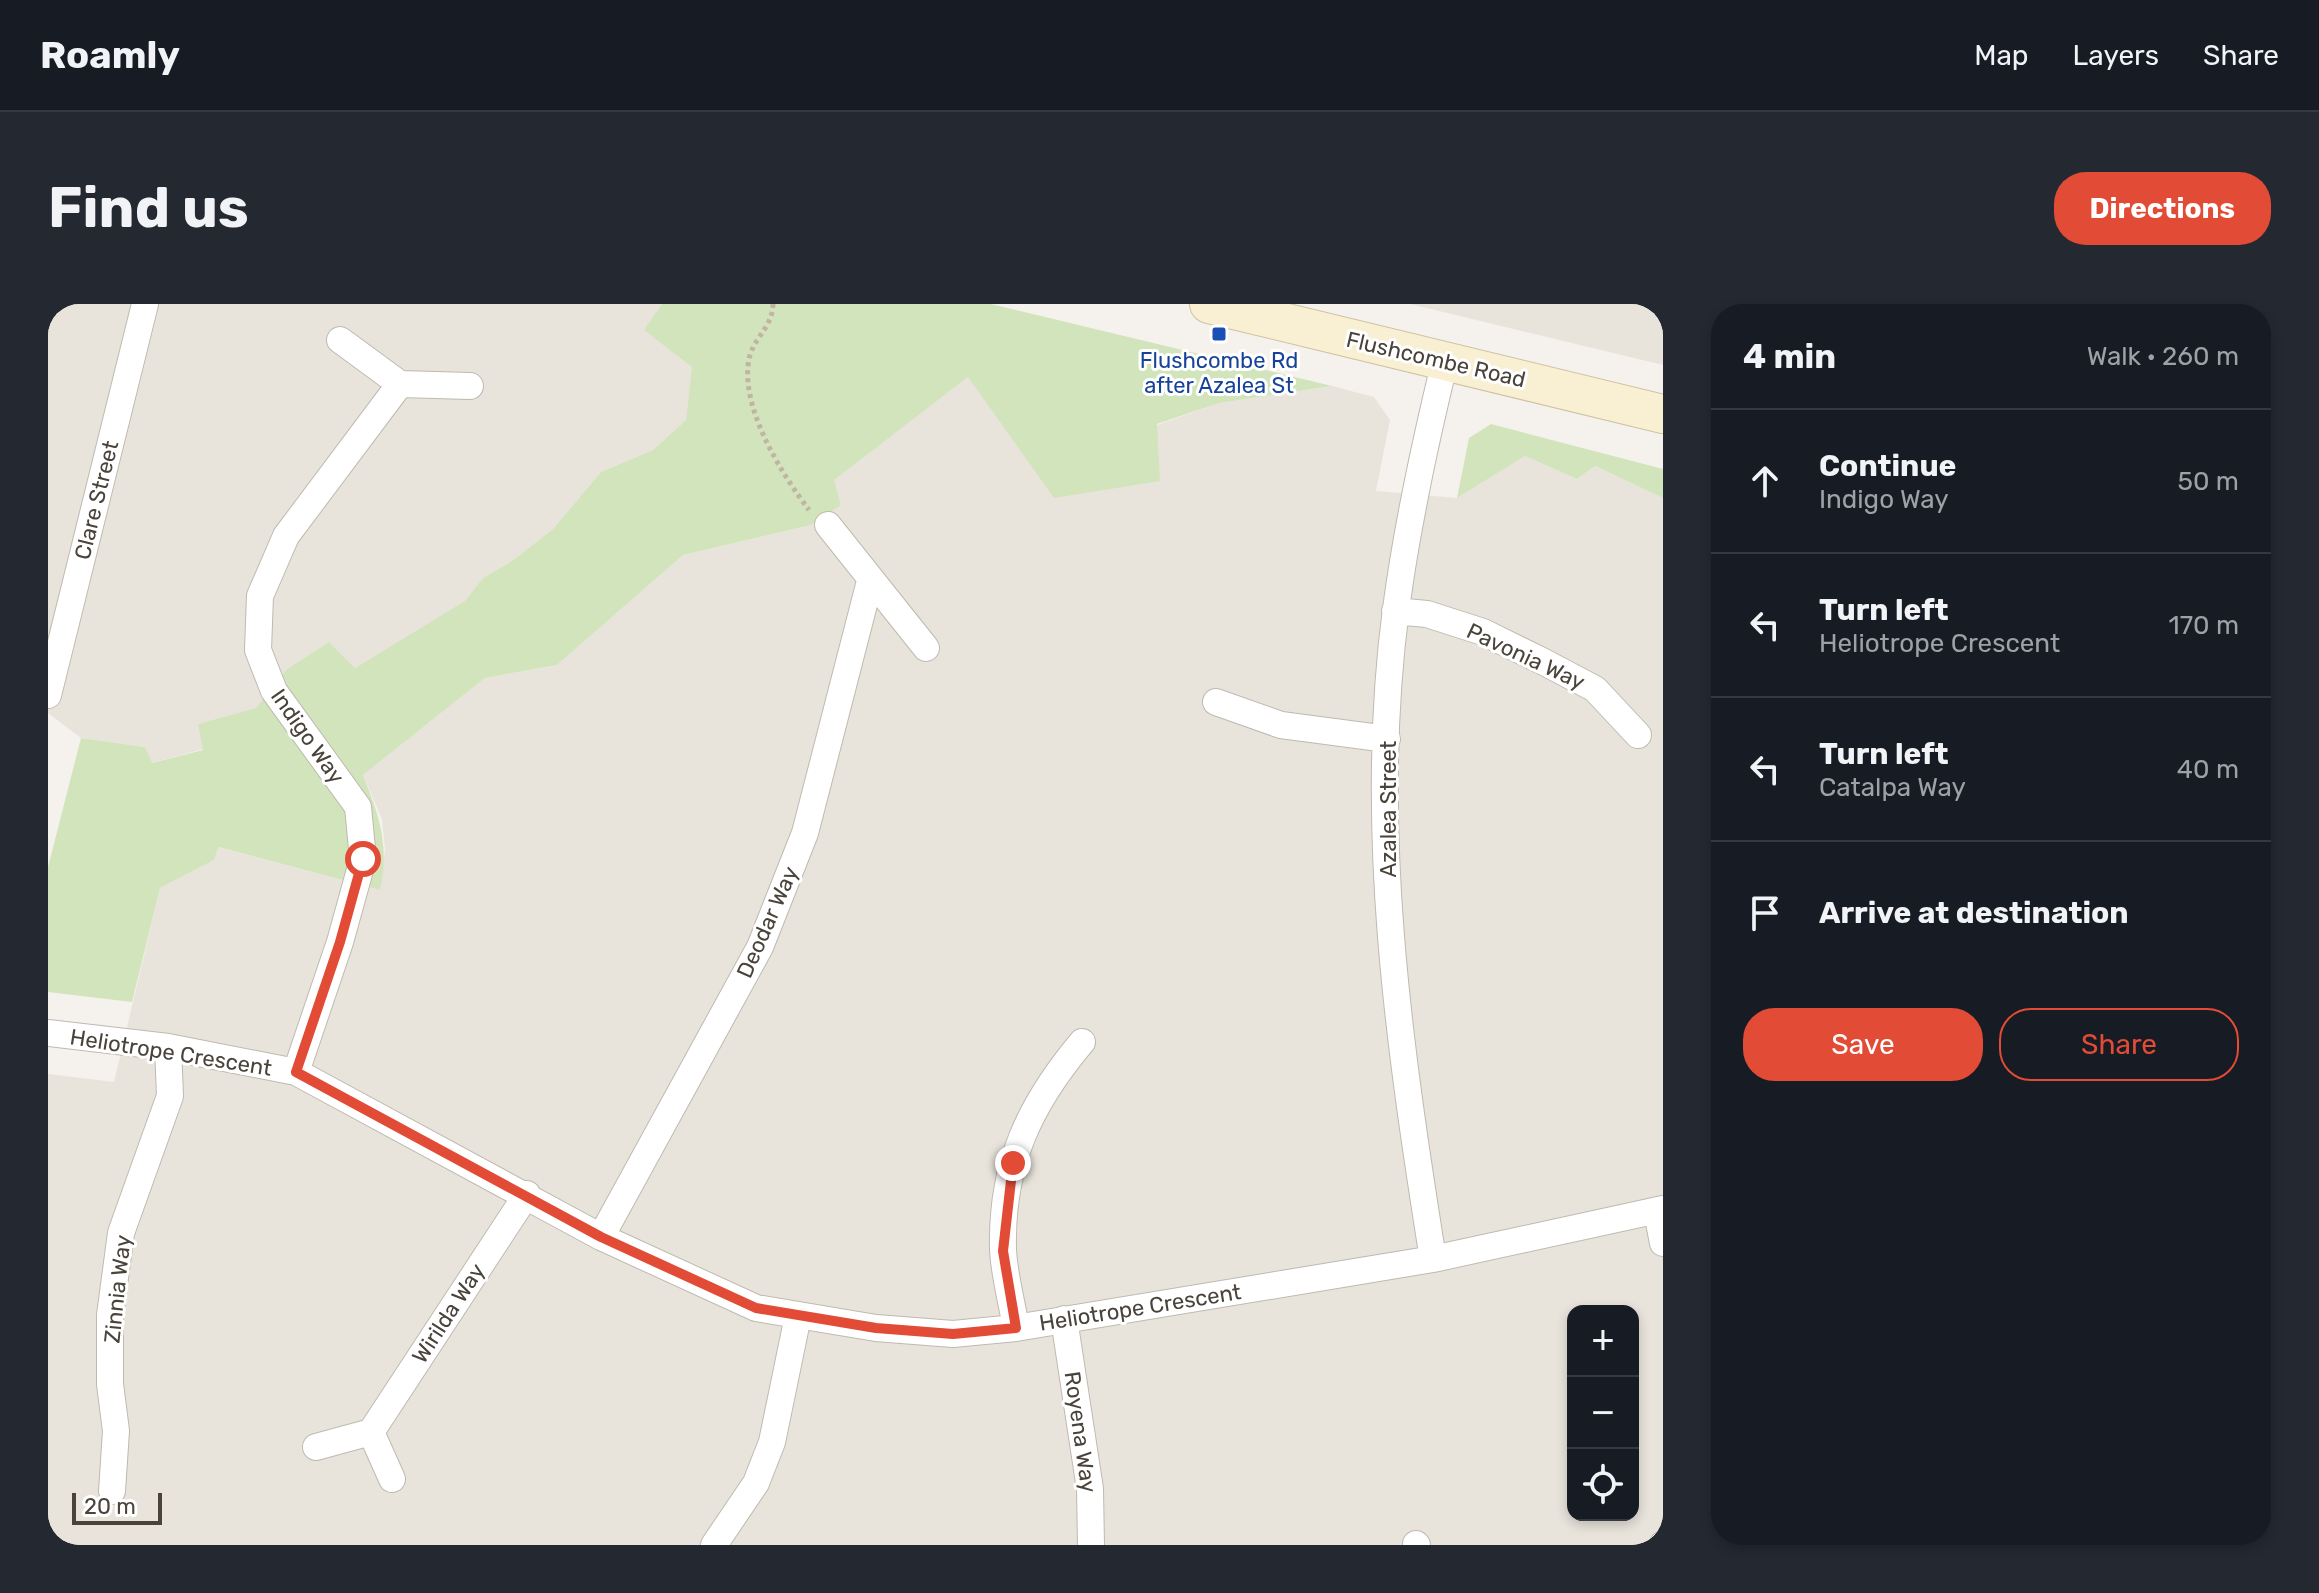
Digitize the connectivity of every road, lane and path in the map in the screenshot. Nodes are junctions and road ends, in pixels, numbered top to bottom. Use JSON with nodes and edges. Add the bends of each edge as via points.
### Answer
{"nodes":[{"id":1,"x":145,"y":304,"type":"edge"},
{"id":2,"x":773,"y":304,"type":"edge"},
{"id":3,"x":1209,"y":304,"type":"edge"},
{"id":4,"x":340,"y":340,"type":"dead end"},
{"id":5,"x":1445,"y":361,"type":"junction"},
{"id":6,"x":400,"y":384,"type":"junction"},
{"id":7,"x":470,"y":386,"type":"dead end"},
{"id":8,"x":1663,"y":414,"type":"edge"},
{"id":9,"x":828,"y":525,"type":"joint"},
{"id":10,"x":870,"y":581,"type":"junction"},
{"id":11,"x":1395,"y":611,"type":"junction"},
{"id":12,"x":926,"y":648,"type":"dead end"},
{"id":13,"x":48,"y":695,"type":"edge"},
{"id":14,"x":1216,"y":702,"type":"dead end"},
{"id":15,"x":1638,"y":735,"type":"dead end"},
{"id":16,"x":1387,"y":739,"type":"junction"},
{"id":17,"x":48,"y":1033,"type":"edge"},
{"id":18,"x":1082,"y":1042,"type":"dead end"},
{"id":19,"x":168,"y":1047,"type":"junction"},
{"id":20,"x":296,"y":1072,"type":"junction"},
{"id":21,"x":527,"y":1194,"type":"junction"},
{"id":22,"x":1660,"y":1210,"type":"edge"},
{"id":23,"x":601,"y":1237,"type":"junction"},
{"id":24,"x":1663,"y":1243,"type":"edge"},
{"id":25,"x":1433,"y":1259,"type":"junction"},
{"id":26,"x":798,"y":1316,"type":"junction"},
{"id":27,"x":1064,"y":1319,"type":"junction"},
{"id":28,"x":1016,"y":1328,"type":"junction"},
{"id":29,"x":371,"y":1432,"type":"junction"},
{"id":30,"x":316,"y":1447,"type":"dead end"},
{"id":31,"x":392,"y":1479,"type":"dead end"},
{"id":32,"x":112,"y":1491,"type":"dead end"},
{"id":33,"x":714,"y":1545,"type":"edge"},
{"id":34,"x":1091,"y":1545,"type":"edge"}],
"edges":[{"from":1,"to":13,"type":"street","name":"Clare Street"},
{"from":2,"to":9,"type":"path","via":[[748,365],[757,418],[789,483],[809,511]]},
{"from":3,"to":5,"type":"street","name":"Flushcombe Road"},
{"from":4,"to":6,"type":"street"},
{"from":5,"to":8,"type":"street","name":"Flushcombe Road"},
{"from":5,"to":11,"type":"street","name":"Azalea Street"},
{"from":6,"to":7,"type":"street"},
{"from":6,"to":20,"type":"street","name":"Indigo Way","via":[[286,536],[260,596],[258,650],[274,691],[358,807],[363,859]]},
{"from":9,"to":10,"type":"street"},
{"from":10,"to":12,"type":"street"},
{"from":10,"to":23,"type":"street","name":"Deodar Way","via":[[805,833],[760,947]]},
{"from":11,"to":15,"type":"street","name":"Pavonia Way","via":[[1427,614],[1483,632],[1557,669],[1595,689]]},
{"from":11,"to":16,"type":"street","name":"Azalea Street"},
{"from":14,"to":16,"type":"street","via":[[1281,725]]},
{"from":16,"to":25,"type":"street","name":"Azalea Street","via":[[1390,938],[1405,1082]]},
{"from":17,"to":19,"type":"street","name":"Heliotrope Crescent"},
{"from":18,"to":28,"type":"street","via":[[1048,1082],[1013,1163],[1003,1251]]},
{"from":19,"to":20,"type":"street","name":"Heliotrope Crescent"},
{"from":19,"to":32,"type":"street","name":"Zinnia Way","via":[[170,1096],[121,1233],[110,1315],[116,1431]]},
{"from":20,"to":21,"type":"street","name":"Heliotrope Crescent"},
{"from":21,"to":23,"type":"street","name":"Heliotrope Crescent"},
{"from":21,"to":29,"type":"street","name":"Wirilda Way"},
{"from":22,"to":24,"type":"street"},
{"from":22,"to":25,"type":"street","name":"Heliotrope Crescent"},
{"from":23,"to":26,"type":"street","name":"Heliotrope Crescent","via":[[756,1308]]},
{"from":25,"to":27,"type":"street","name":"Heliotrope Crescent"},
{"from":26,"to":28,"type":"street","name":"Heliotrope Crescent","via":[[953,1334]]},
{"from":26,"to":33,"type":"street","via":[[772,1442],[756,1483]]},
{"from":27,"to":28,"type":"street","name":"Heliotrope Crescent"},
{"from":27,"to":34,"type":"street","name":"Royena Way","via":[[1090,1489]]},
{"from":29,"to":30,"type":"street"},
{"from":29,"to":31,"type":"street"}]}
